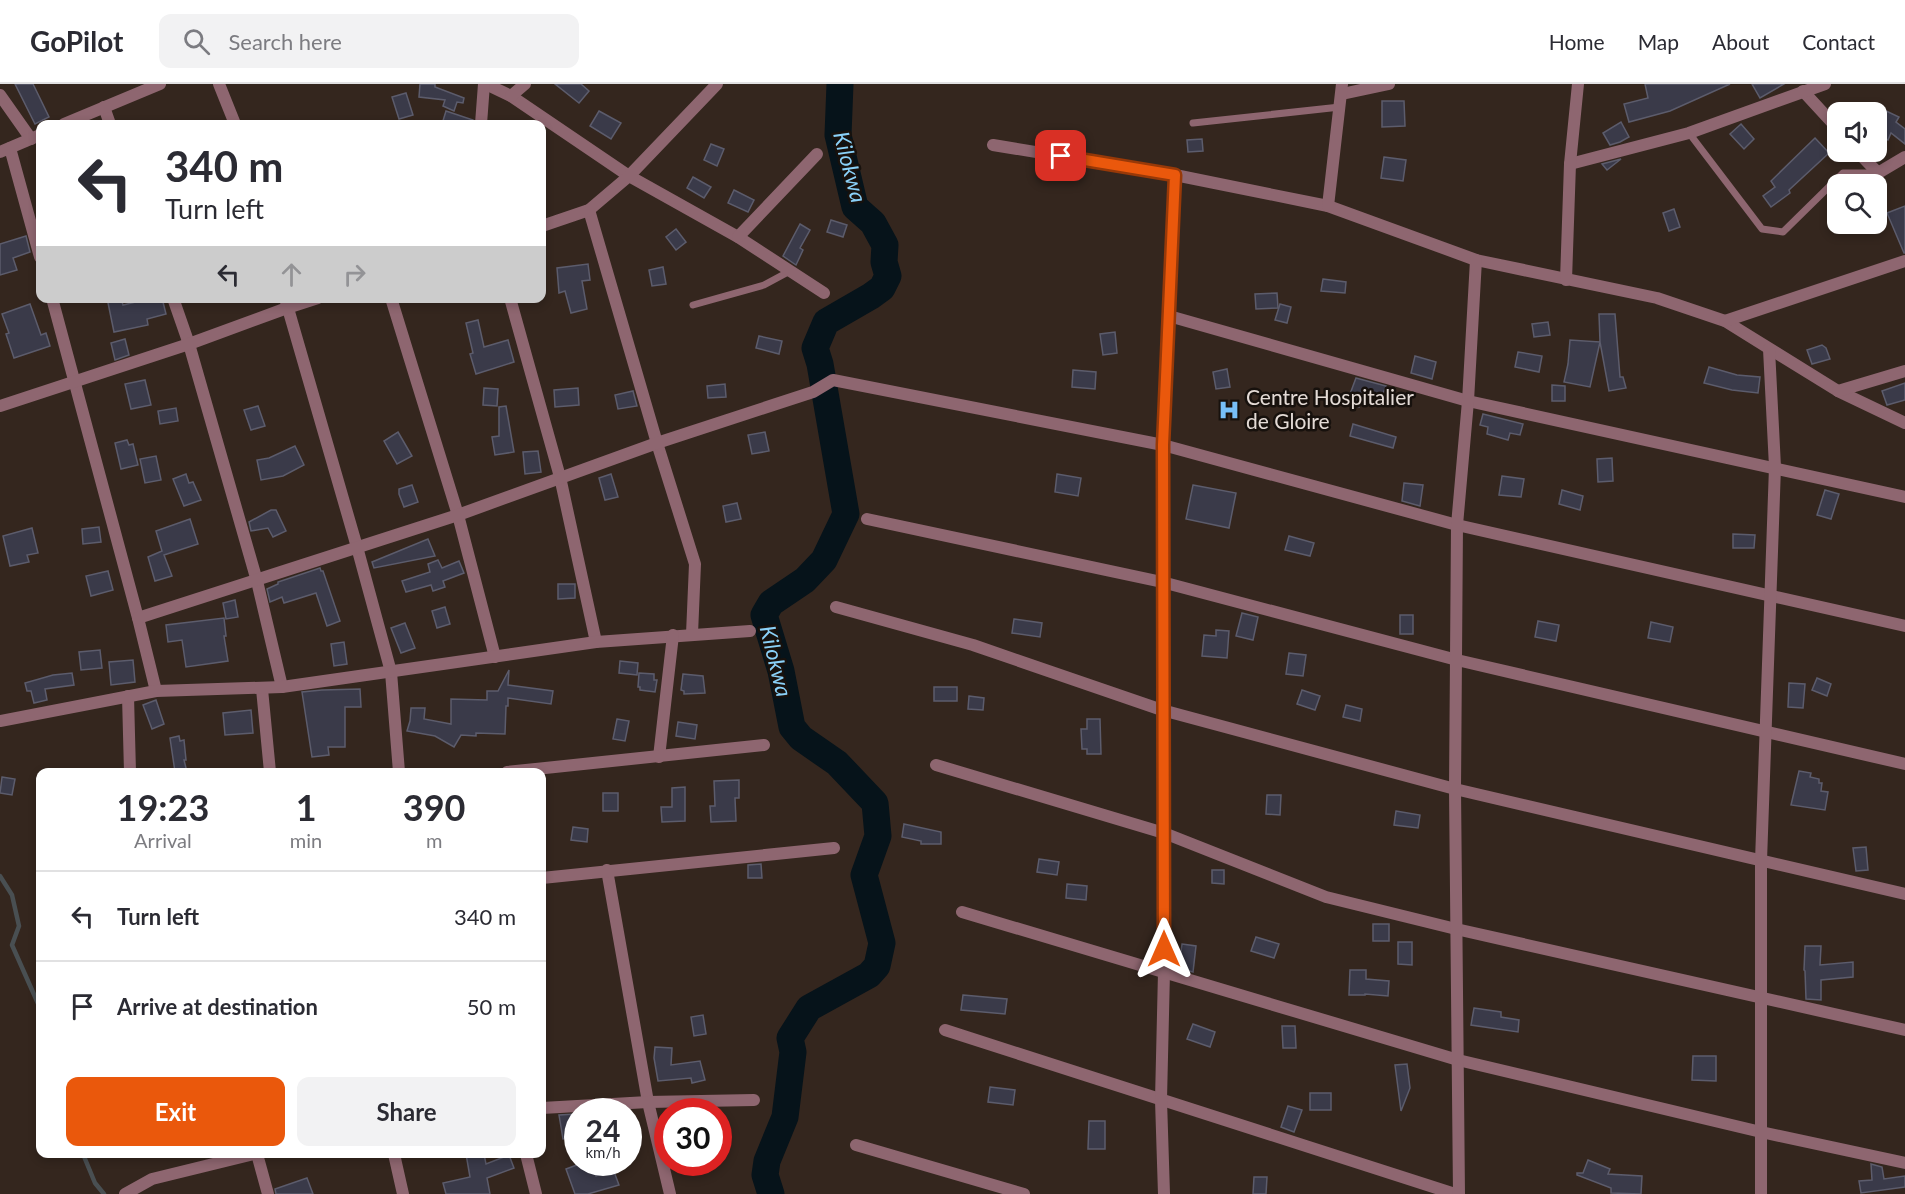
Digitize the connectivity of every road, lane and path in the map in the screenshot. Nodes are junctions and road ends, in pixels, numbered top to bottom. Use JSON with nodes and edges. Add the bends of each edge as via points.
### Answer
{"nodes":[{"id":1,"x":160,"y":84,"type":"edge"},
{"id":2,"x":219,"y":84,"type":"edge"},
{"id":3,"x":485,"y":84,"type":"edge"},
{"id":4,"x":525,"y":84,"type":"edge"},
{"id":5,"x":717,"y":84,"type":"edge"},
{"id":6,"x":1389,"y":84,"type":"edge"},
{"id":7,"x":1578,"y":84,"type":"edge"},
{"id":8,"x":1825,"y":84,"type":"edge"},
{"id":9,"x":1803,"y":92,"type":"junction"},
{"id":10,"x":0,"y":95,"type":"edge"},
{"id":11,"x":1341,"y":95,"type":"edge"},
{"id":12,"x":511,"y":96,"type":"junction"},
{"id":13,"x":104,"y":107,"type":"junction"},
{"id":14,"x":1827,"y":117,"type":"edge"},
{"id":15,"x":73,"y":120,"type":"edge"},
{"id":16,"x":109,"y":120,"type":"edge"},
{"id":17,"x":233,"y":120,"type":"edge"},
{"id":18,"x":481,"y":120,"type":"edge"},
{"id":19,"x":1193,"y":123,"type":"dead end"},
{"id":20,"x":1689,"y":133,"type":"junction"},
{"id":21,"x":36,"y":137,"type":"edge"},
{"id":22,"x":993,"y":145,"type":"dead end"},
{"id":23,"x":5,"y":150,"type":"edge"},
{"id":24,"x":817,"y":154,"type":"dead end"},
{"id":25,"x":1905,"y":157,"type":"edge"},
{"id":26,"x":1868,"y":162,"type":"edge"},
{"id":27,"x":1570,"y":164,"type":"junction"},
{"id":28,"x":1878,"y":173,"type":"junction"},
{"id":29,"x":1175,"y":175,"type":"junction"},
{"id":30,"x":629,"y":176,"type":"junction"},
{"id":31,"x":1328,"y":206,"type":"junction"},
{"id":32,"x":589,"y":210,"type":"junction"},
{"id":33,"x":546,"y":225,"type":"edge"},
{"id":34,"x":738,"y":237,"type":"junction"},
{"id":35,"x":36,"y":245,"type":"edge"},
{"id":36,"x":1476,"y":260,"type":"junction"},
{"id":37,"x":1905,"y":261,"type":"edge"},
{"id":38,"x":790,"y":271,"type":"junction"},
{"id":39,"x":1566,"y":280,"type":"junction"},
{"id":40,"x":824,"y":293,"type":"dead end"},
{"id":41,"x":53,"y":303,"type":"edge"},
{"id":42,"x":175,"y":303,"type":"edge"},
{"id":43,"x":286,"y":303,"type":"edge"},
{"id":44,"x":393,"y":303,"type":"edge"},
{"id":45,"x":511,"y":303,"type":"edge"},
{"id":46,"x":693,"y":305,"type":"dead end"},
{"id":47,"x":1169,"y":316,"type":"junction"},
{"id":48,"x":1725,"y":321,"type":"junction"},
{"id":49,"x":189,"y":344,"type":"junction"},
{"id":50,"x":1769,"y":349,"type":"junction"},
{"id":51,"x":1905,"y":371,"type":"edge"},
{"id":52,"x":75,"y":381,"type":"junction"},
{"id":53,"x":1838,"y":391,"type":"junction"},
{"id":54,"x":1468,"y":401,"type":"junction"},
{"id":55,"x":0,"y":406,"type":"edge"},
{"id":56,"x":1905,"y":423,"type":"edge"},
{"id":57,"x":657,"y":443,"type":"junction"},
{"id":58,"x":1163,"y":445,"type":"junction"},
{"id":59,"x":1775,"y":467,"type":"junction"},
{"id":60,"x":560,"y":477,"type":"junction"},
{"id":61,"x":1905,"y":497,"type":"edge"},
{"id":62,"x":458,"y":515,"type":"junction"},
{"id":63,"x":867,"y":519,"type":"dead end"},
{"id":64,"x":1457,"y":525,"type":"junction"},
{"id":65,"x":357,"y":547,"type":"junction"},
{"id":66,"x":257,"y":581,"type":"junction"},
{"id":67,"x":1162,"y":582,"type":"junction"},
{"id":68,"x":1772,"y":597,"type":"junction"},
{"id":69,"x":837,"y":607,"type":"dead end"},
{"id":70,"x":138,"y":618,"type":"junction"},
{"id":71,"x":1905,"y":626,"type":"edge"},
{"id":72,"x":750,"y":630,"type":"dead end"},
{"id":73,"x":692,"y":634,"type":"junction"},
{"id":74,"x":673,"y":635,"type":"junction"},
{"id":75,"x":596,"y":642,"type":"junction"},
{"id":76,"x":495,"y":657,"type":"junction"},
{"id":77,"x":1457,"y":660,"type":"junction"},
{"id":78,"x":391,"y":672,"type":"junction"},
{"id":79,"x":282,"y":687,"type":"junction"},
{"id":80,"x":262,"y":689,"type":"junction"},
{"id":81,"x":156,"y":691,"type":"junction"},
{"id":82,"x":128,"y":696,"type":"junction"},
{"id":83,"x":1162,"y":710,"type":"junction"},
{"id":84,"x":0,"y":721,"type":"edge"},
{"id":85,"x":1766,"y":733,"type":"junction"},
{"id":86,"x":764,"y":745,"type":"dead end"},
{"id":87,"x":659,"y":756,"type":"junction"},
{"id":88,"x":1905,"y":764,"type":"edge"},
{"id":89,"x":936,"y":765,"type":"dead end"},
{"id":90,"x":130,"y":768,"type":"edge"},
{"id":91,"x":270,"y":768,"type":"edge"},
{"id":92,"x":399,"y":768,"type":"edge"},
{"id":93,"x":545,"y":768,"type":"edge"},
{"id":94,"x":1455,"y":789,"type":"junction"},
{"id":95,"x":1164,"y":832,"type":"junction"},
{"id":96,"x":834,"y":848,"type":"dead end"},
{"id":97,"x":1761,"y":861,"type":"junction"},
{"id":98,"x":607,"y":870,"type":"junction"},
{"id":99,"x":546,"y":878,"type":"edge"},
{"id":100,"x":1905,"y":894,"type":"edge"},
{"id":101,"x":962,"y":912,"type":"dead end"},
{"id":102,"x":1456,"y":929,"type":"junction"},
{"id":103,"x":1164,"y":972,"type":"junction"},
{"id":104,"x":1760,"y":998,"type":"junction"},
{"id":105,"x":945,"y":1030,"type":"dead end"},
{"id":106,"x":1905,"y":1030,"type":"edge"},
{"id":107,"x":1458,"y":1060,"type":"junction"},
{"id":108,"x":754,"y":1100,"type":"dead end"},
{"id":109,"x":1161,"y":1100,"type":"junction"},
{"id":110,"x":648,"y":1101,"type":"junction"},
{"id":111,"x":546,"y":1108,"type":"edge"},
{"id":112,"x":1761,"y":1132,"type":"junction"},
{"id":113,"x":856,"y":1145,"type":"dead end"},
{"id":114,"x":239,"y":1158,"type":"edge"},
{"id":115,"x":256,"y":1158,"type":"edge"},
{"id":116,"x":395,"y":1158,"type":"edge"},
{"id":117,"x":527,"y":1158,"type":"edge"},
{"id":118,"x":1905,"y":1163,"type":"edge"},
{"id":119,"x":125,"y":1194,"type":"edge"},
{"id":120,"x":268,"y":1194,"type":"edge"},
{"id":121,"x":403,"y":1194,"type":"edge"},
{"id":122,"x":536,"y":1194,"type":"edge"},
{"id":123,"x":670,"y":1194,"type":"edge"},
{"id":124,"x":1024,"y":1194,"type":"edge"},
{"id":125,"x":1164,"y":1194,"type":"edge"},
{"id":126,"x":1455,"y":1194,"type":"edge"},
{"id":127,"x":1459,"y":1194,"type":"edge"},
{"id":128,"x":1761,"y":1194,"type":"edge"}],
"edges":[{"from":1,"to":13,"type":"street"},
{"from":2,"to":17,"type":"street"},
{"from":3,"to":12,"type":"street"},
{"from":3,"to":18,"type":"street"},
{"from":4,"to":12,"type":"street"},
{"from":5,"to":30,"type":"street"},
{"from":6,"to":11,"type":"street"},
{"from":7,"to":27,"type":"street"},
{"from":8,"to":9,"type":"street"},
{"from":9,"to":14,"type":"street"},
{"from":9,"to":20,"type":"street"},
{"from":10,"to":21,"type":"street"},
{"from":11,"to":19,"type":"lane"},
{"from":11,"to":31,"type":"street"},
{"from":12,"to":30,"type":"street"},
{"from":13,"to":15,"type":"street"},
{"from":13,"to":16,"type":"street"},
{"from":20,"to":27,"type":"street"},
{"from":20,"to":28,"type":"lane","via":[[1761,229],[1783,232],[1843,173]]},
{"from":21,"to":23,"type":"street"},
{"from":22,"to":29,"type":"street"},
{"from":23,"to":35,"type":"street"},
{"from":24,"to":34,"type":"street"},
{"from":25,"to":28,"type":"street"},
{"from":26,"to":28,"type":"street"},
{"from":27,"to":39,"type":"street"},
{"from":29,"to":31,"type":"street"},
{"from":29,"to":47,"type":"street"},
{"from":30,"to":32,"type":"street"},
{"from":30,"to":34,"type":"street"},
{"from":31,"to":36,"type":"street"},
{"from":32,"to":33,"type":"street"},
{"from":32,"to":57,"type":"street"},
{"from":34,"to":38,"type":"street"},
{"from":36,"to":39,"type":"street"},
{"from":36,"to":54,"type":"street"},
{"from":37,"to":48,"type":"street"},
{"from":38,"to":40,"type":"street"},
{"from":38,"to":46,"type":"lane","via":[[764,285]]},
{"from":39,"to":48,"type":"street","via":[[1657,298]]},
{"from":41,"to":52,"type":"street"},
{"from":42,"to":49,"type":"street"},
{"from":43,"to":49,"type":"street"},
{"from":43,"to":65,"type":"street"},
{"from":44,"to":62,"type":"street"},
{"from":45,"to":60,"type":"street"},
{"from":47,"to":54,"type":"street"},
{"from":47,"to":58,"type":"street"},
{"from":48,"to":50,"type":"street"},
{"from":49,"to":52,"type":"street"},
{"from":49,"to":66,"type":"street"},
{"from":50,"to":53,"type":"street"},
{"from":50,"to":59,"type":"street"},
{"from":51,"to":53,"type":"street"},
{"from":52,"to":55,"type":"street"},
{"from":52,"to":70,"type":"street"},
{"from":53,"to":56,"type":"street"},
{"from":54,"to":59,"type":"street"},
{"from":54,"to":64,"type":"street"},
{"from":57,"to":58,"type":"street","via":[[813,392],[833,380]]},
{"from":57,"to":60,"type":"street"},
{"from":57,"to":73,"type":"street","via":[[695,564]]},
{"from":58,"to":64,"type":"street"},
{"from":58,"to":67,"type":"street"},
{"from":59,"to":61,"type":"street"},
{"from":59,"to":68,"type":"street"},
{"from":60,"to":62,"type":"street"},
{"from":60,"to":75,"type":"street"},
{"from":62,"to":65,"type":"street"},
{"from":62,"to":76,"type":"street"},
{"from":63,"to":67,"type":"street"},
{"from":64,"to":68,"type":"street"},
{"from":64,"to":77,"type":"street"},
{"from":65,"to":66,"type":"street"},
{"from":65,"to":78,"type":"street"},
{"from":66,"to":70,"type":"street"},
{"from":66,"to":79,"type":"street"},
{"from":67,"to":77,"type":"street"},
{"from":67,"to":83,"type":"street"},
{"from":68,"to":71,"type":"street"},
{"from":68,"to":85,"type":"street"},
{"from":69,"to":83,"type":"street","via":[[974,645]]},
{"from":70,"to":81,"type":"street"},
{"from":72,"to":73,"type":"street"},
{"from":73,"to":74,"type":"street"},
{"from":74,"to":75,"type":"street"},
{"from":74,"to":87,"type":"street"},
{"from":75,"to":76,"type":"street"},
{"from":76,"to":78,"type":"street"},
{"from":77,"to":85,"type":"street"},
{"from":77,"to":94,"type":"street"},
{"from":78,"to":79,"type":"street"},
{"from":78,"to":92,"type":"street"},
{"from":79,"to":80,"type":"street"},
{"from":80,"to":81,"type":"street"},
{"from":80,"to":91,"type":"street"},
{"from":81,"to":82,"type":"street"},
{"from":82,"to":84,"type":"street"},
{"from":82,"to":90,"type":"street"},
{"from":83,"to":94,"type":"street"},
{"from":83,"to":95,"type":"street"},
{"from":85,"to":88,"type":"street"},
{"from":85,"to":97,"type":"street"},
{"from":86,"to":87,"type":"street"},
{"from":87,"to":93,"type":"street"},
{"from":89,"to":95,"type":"street"},
{"from":94,"to":97,"type":"street"},
{"from":94,"to":102,"type":"street"},
{"from":95,"to":102,"type":"street","via":[[1326,897]]},
{"from":95,"to":103,"type":"street"},
{"from":96,"to":98,"type":"street"},
{"from":97,"to":100,"type":"street"},
{"from":97,"to":104,"type":"street"},
{"from":98,"to":99,"type":"street"},
{"from":98,"to":110,"type":"street"},
{"from":101,"to":103,"type":"street"},
{"from":102,"to":104,"type":"street"},
{"from":102,"to":107,"type":"street"},
{"from":103,"to":107,"type":"street"},
{"from":103,"to":109,"type":"street"},
{"from":104,"to":106,"type":"street"},
{"from":104,"to":112,"type":"street"},
{"from":105,"to":109,"type":"street"},
{"from":107,"to":112,"type":"street"},
{"from":107,"to":127,"type":"street"},
{"from":108,"to":110,"type":"street"},
{"from":109,"to":125,"type":"street"},
{"from":109,"to":126,"type":"street"},
{"from":110,"to":111,"type":"street"},
{"from":110,"to":123,"type":"street"},
{"from":112,"to":118,"type":"street"},
{"from":112,"to":128,"type":"street"},
{"from":113,"to":124,"type":"street"},
{"from":114,"to":119,"type":"street","via":[[152,1179]]},
{"from":115,"to":120,"type":"street"},
{"from":116,"to":121,"type":"street"},
{"from":117,"to":122,"type":"street"}]}
